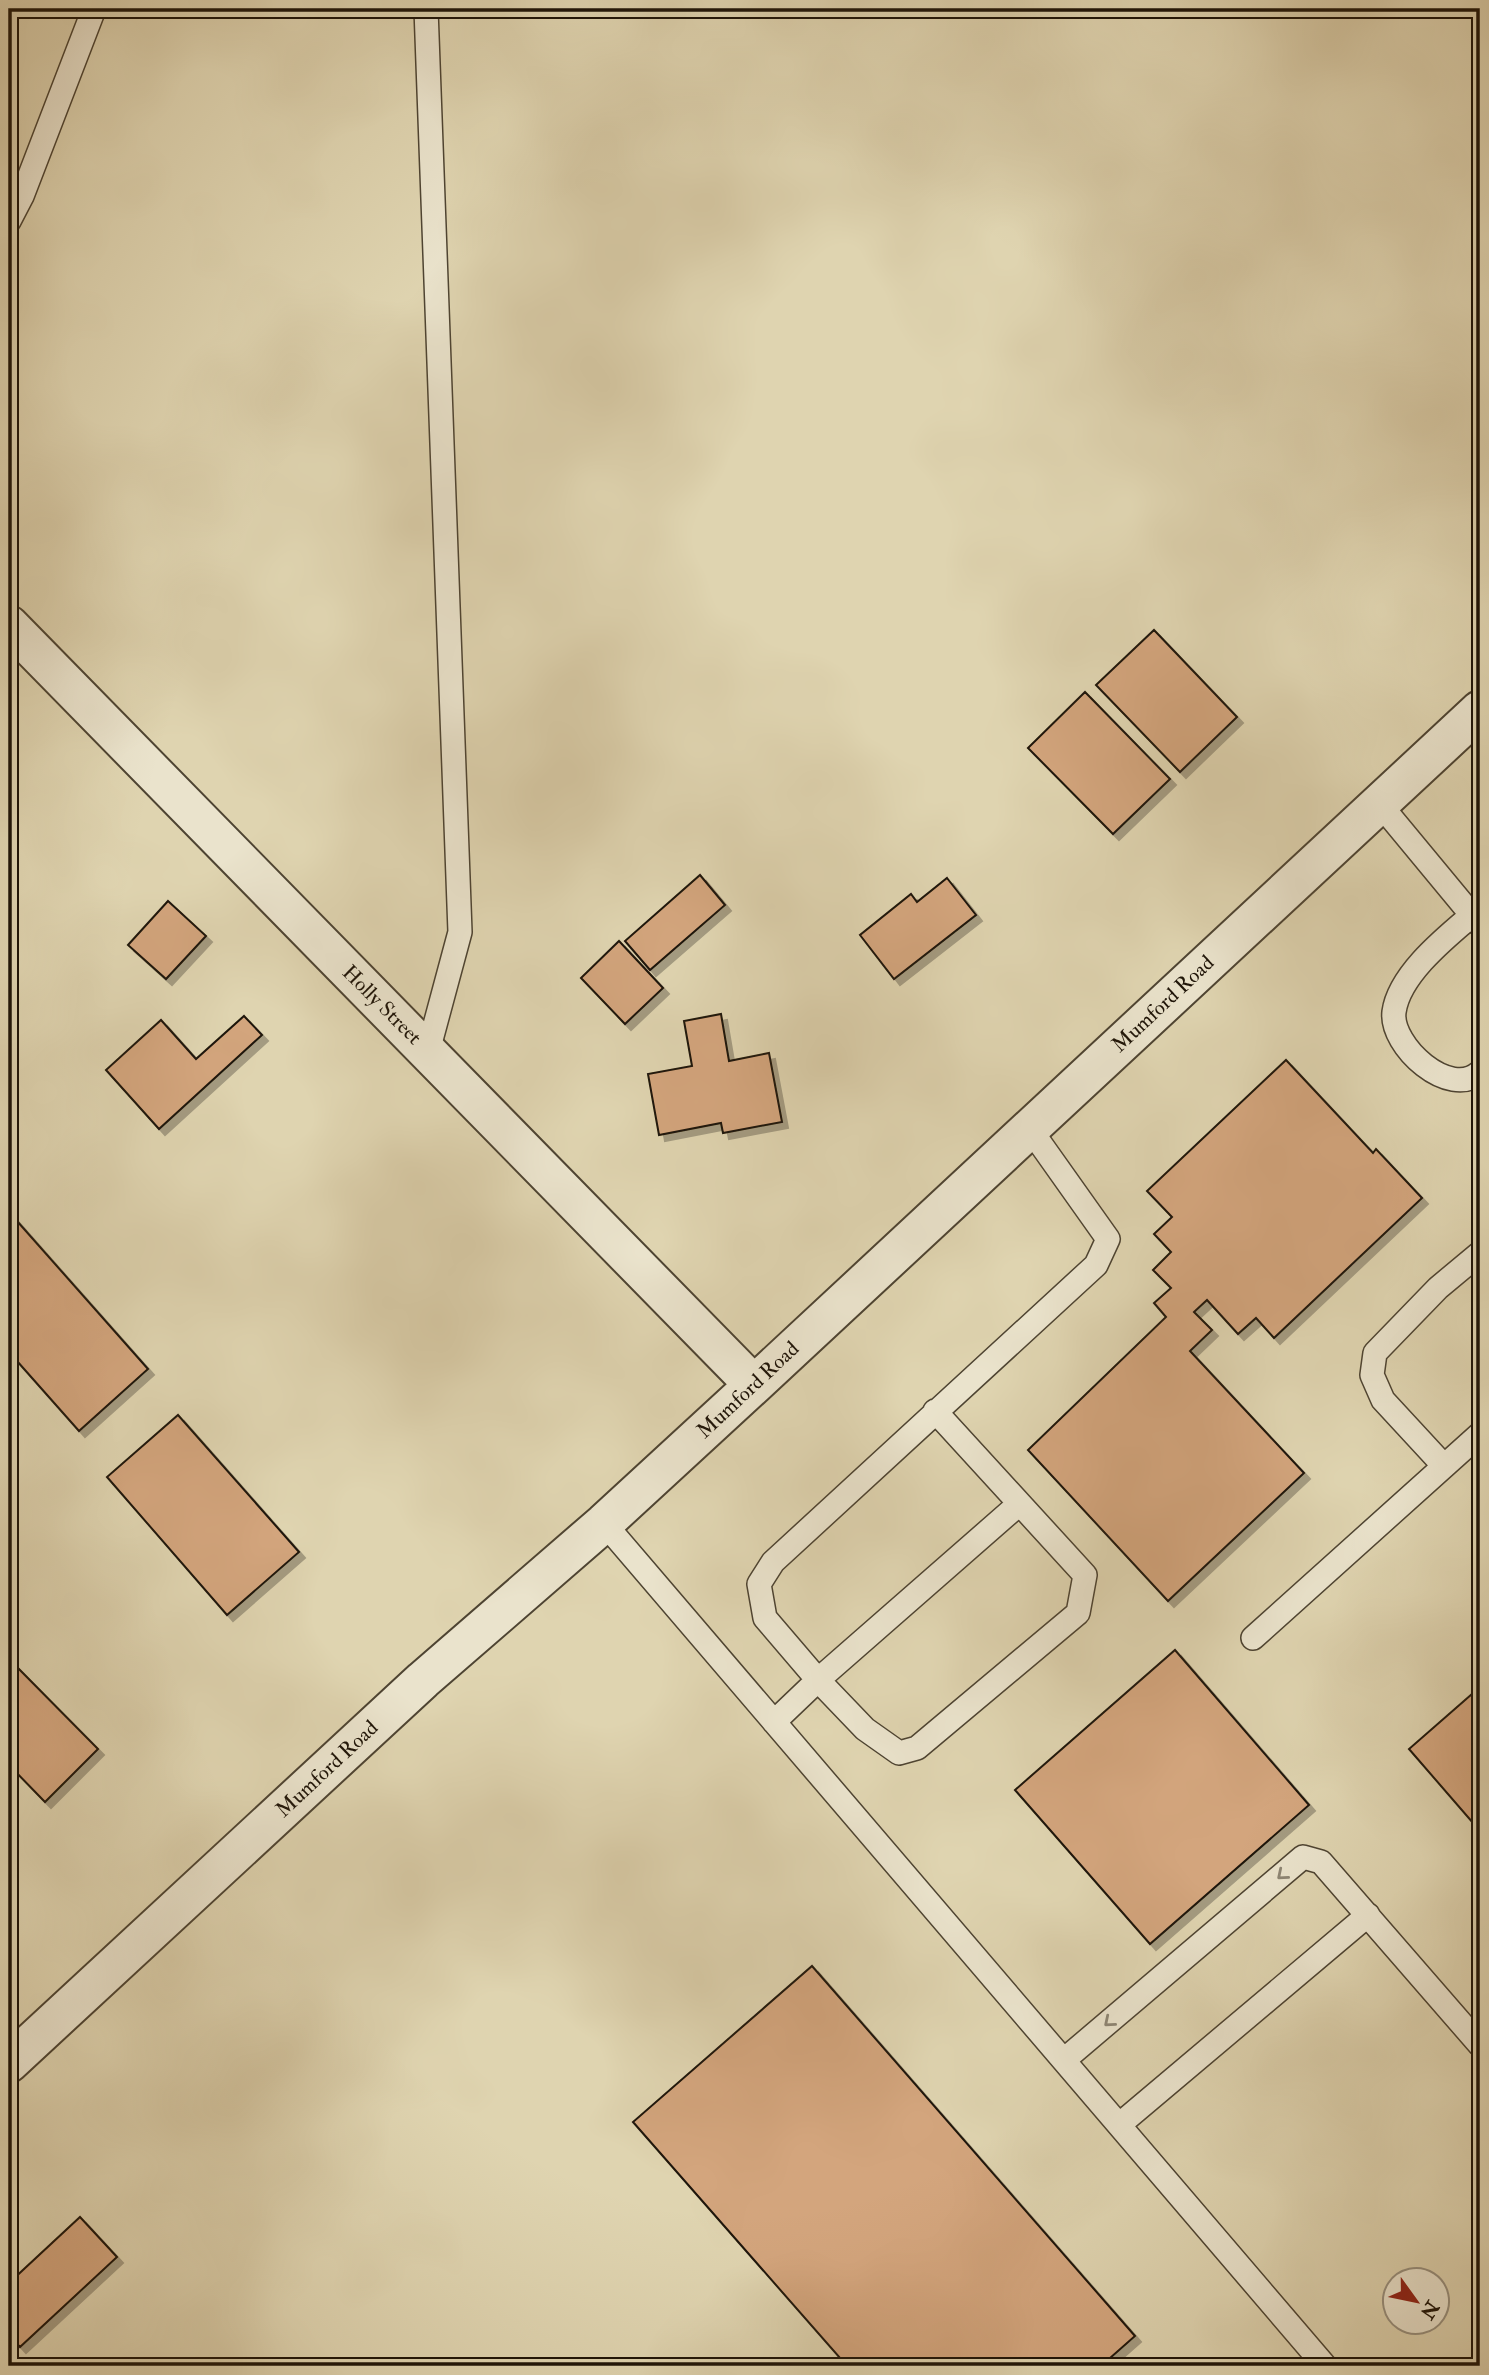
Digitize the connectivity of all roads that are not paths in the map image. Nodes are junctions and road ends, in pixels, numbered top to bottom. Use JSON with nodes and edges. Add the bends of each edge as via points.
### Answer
{"nodes":[{"id":1,"x":94,"y":9,"type":"edge"},
{"id":2,"x":426,"y":9,"type":"edge"},
{"id":3,"x":9,"y":221,"type":"edge"},
{"id":4,"x":9,"y":625,"type":"edge"},
{"id":5,"x":1480,"y":709,"type":"edge"},
{"id":6,"x":1379,"y":803,"type":"junction"},
{"id":7,"x":1476,"y":921,"type":"edge"},
{"id":8,"x":428,"y":1051,"type":"junction"},
{"id":9,"x":1480,"y":1072,"type":"edge"},
{"id":10,"x":1030,"y":1129,"type":"junction"},
{"id":11,"x":1480,"y":1253,"type":"edge"},
{"id":12,"x":754,"y":1385,"type":"junction"},
{"id":13,"x":935,"y":1411,"type":"junction"},
{"id":14,"x":1480,"y":1434,"type":"edge"},
{"id":15,"x":1444,"y":1466,"type":"junction"},
{"id":16,"x":1019,"y":1504,"type":"junction"},
{"id":17,"x":604,"y":1523,"type":"junction"},
{"id":18,"x":1253,"y":1638,"type":"dead end"},
{"id":19,"x":818,"y":1680,"type":"junction"},
{"id":20,"x":774,"y":1722,"type":"junction"},
{"id":21,"x":1368,"y":1915,"type":"junction"},
{"id":22,"x":1480,"y":2045,"type":"edge"},
{"id":23,"x":1064,"y":2060,"type":"junction"},
{"id":24,"x":9,"y":2063,"type":"edge"},
{"id":25,"x":1119,"y":2125,"type":"junction"},
{"id":26,"x":1325,"y":2366,"type":"edge"}],
"edges":[{"from":1,"to":3,"type":"lane"},
{"from":2,"to":8,"type":"lane","via":[[460,932]]},
{"from":4,"to":8,"type":"street","name":"Holly Street"},
{"from":5,"to":6,"type":"street","name":"Mumford Road"},
{"from":6,"to":7,"type":"lane"},
{"from":6,"to":10,"type":"street","name":"Mumford Road"},
{"from":7,"to":9,"type":"lane","via":[[1422,962],[1395,1008],[1394,1025],[1402,1042],[1420,1060],[1451,1080],[1474,1078]]},
{"from":8,"to":12,"type":"street","name":"Holly Street"},
{"from":10,"to":12,"type":"street","name":"Mumford Road"},
{"from":10,"to":13,"type":"lane","via":[[1108,1239],[1096,1265]]},
{"from":11,"to":15,"type":"lane","via":[[1438,1288],[1375,1353],[1372,1375],[1383,1400]]},
{"from":12,"to":17,"type":"street","name":"Mumford Road"},
{"from":13,"to":16,"type":"lane"},
{"from":13,"to":19,"type":"lane","via":[[814,1521],[773,1562],[759,1584],[765,1618]]},
{"from":14,"to":15,"type":"lane"},
{"from":15,"to":18,"type":"lane"},
{"from":16,"to":19,"type":"lane"},
{"from":16,"to":19,"type":"lane","via":[[1085,1575],[1078,1613],[917,1748],[899,1753],[865,1729]]},
{"from":17,"to":20,"type":"lane"},
{"from":17,"to":24,"type":"street","name":"Mumford Road","via":[[423,1680]]},
{"from":19,"to":20,"type":"lane"},
{"from":20,"to":23,"type":"lane"},
{"from":21,"to":22,"type":"lane"},
{"from":21,"to":23,"type":"lane","one_way":true,"via":[[1321,1862],[1303,1857]]},
{"from":21,"to":25,"type":"lane"},
{"from":23,"to":25,"type":"lane"},
{"from":25,"to":26,"type":"lane"}]}
